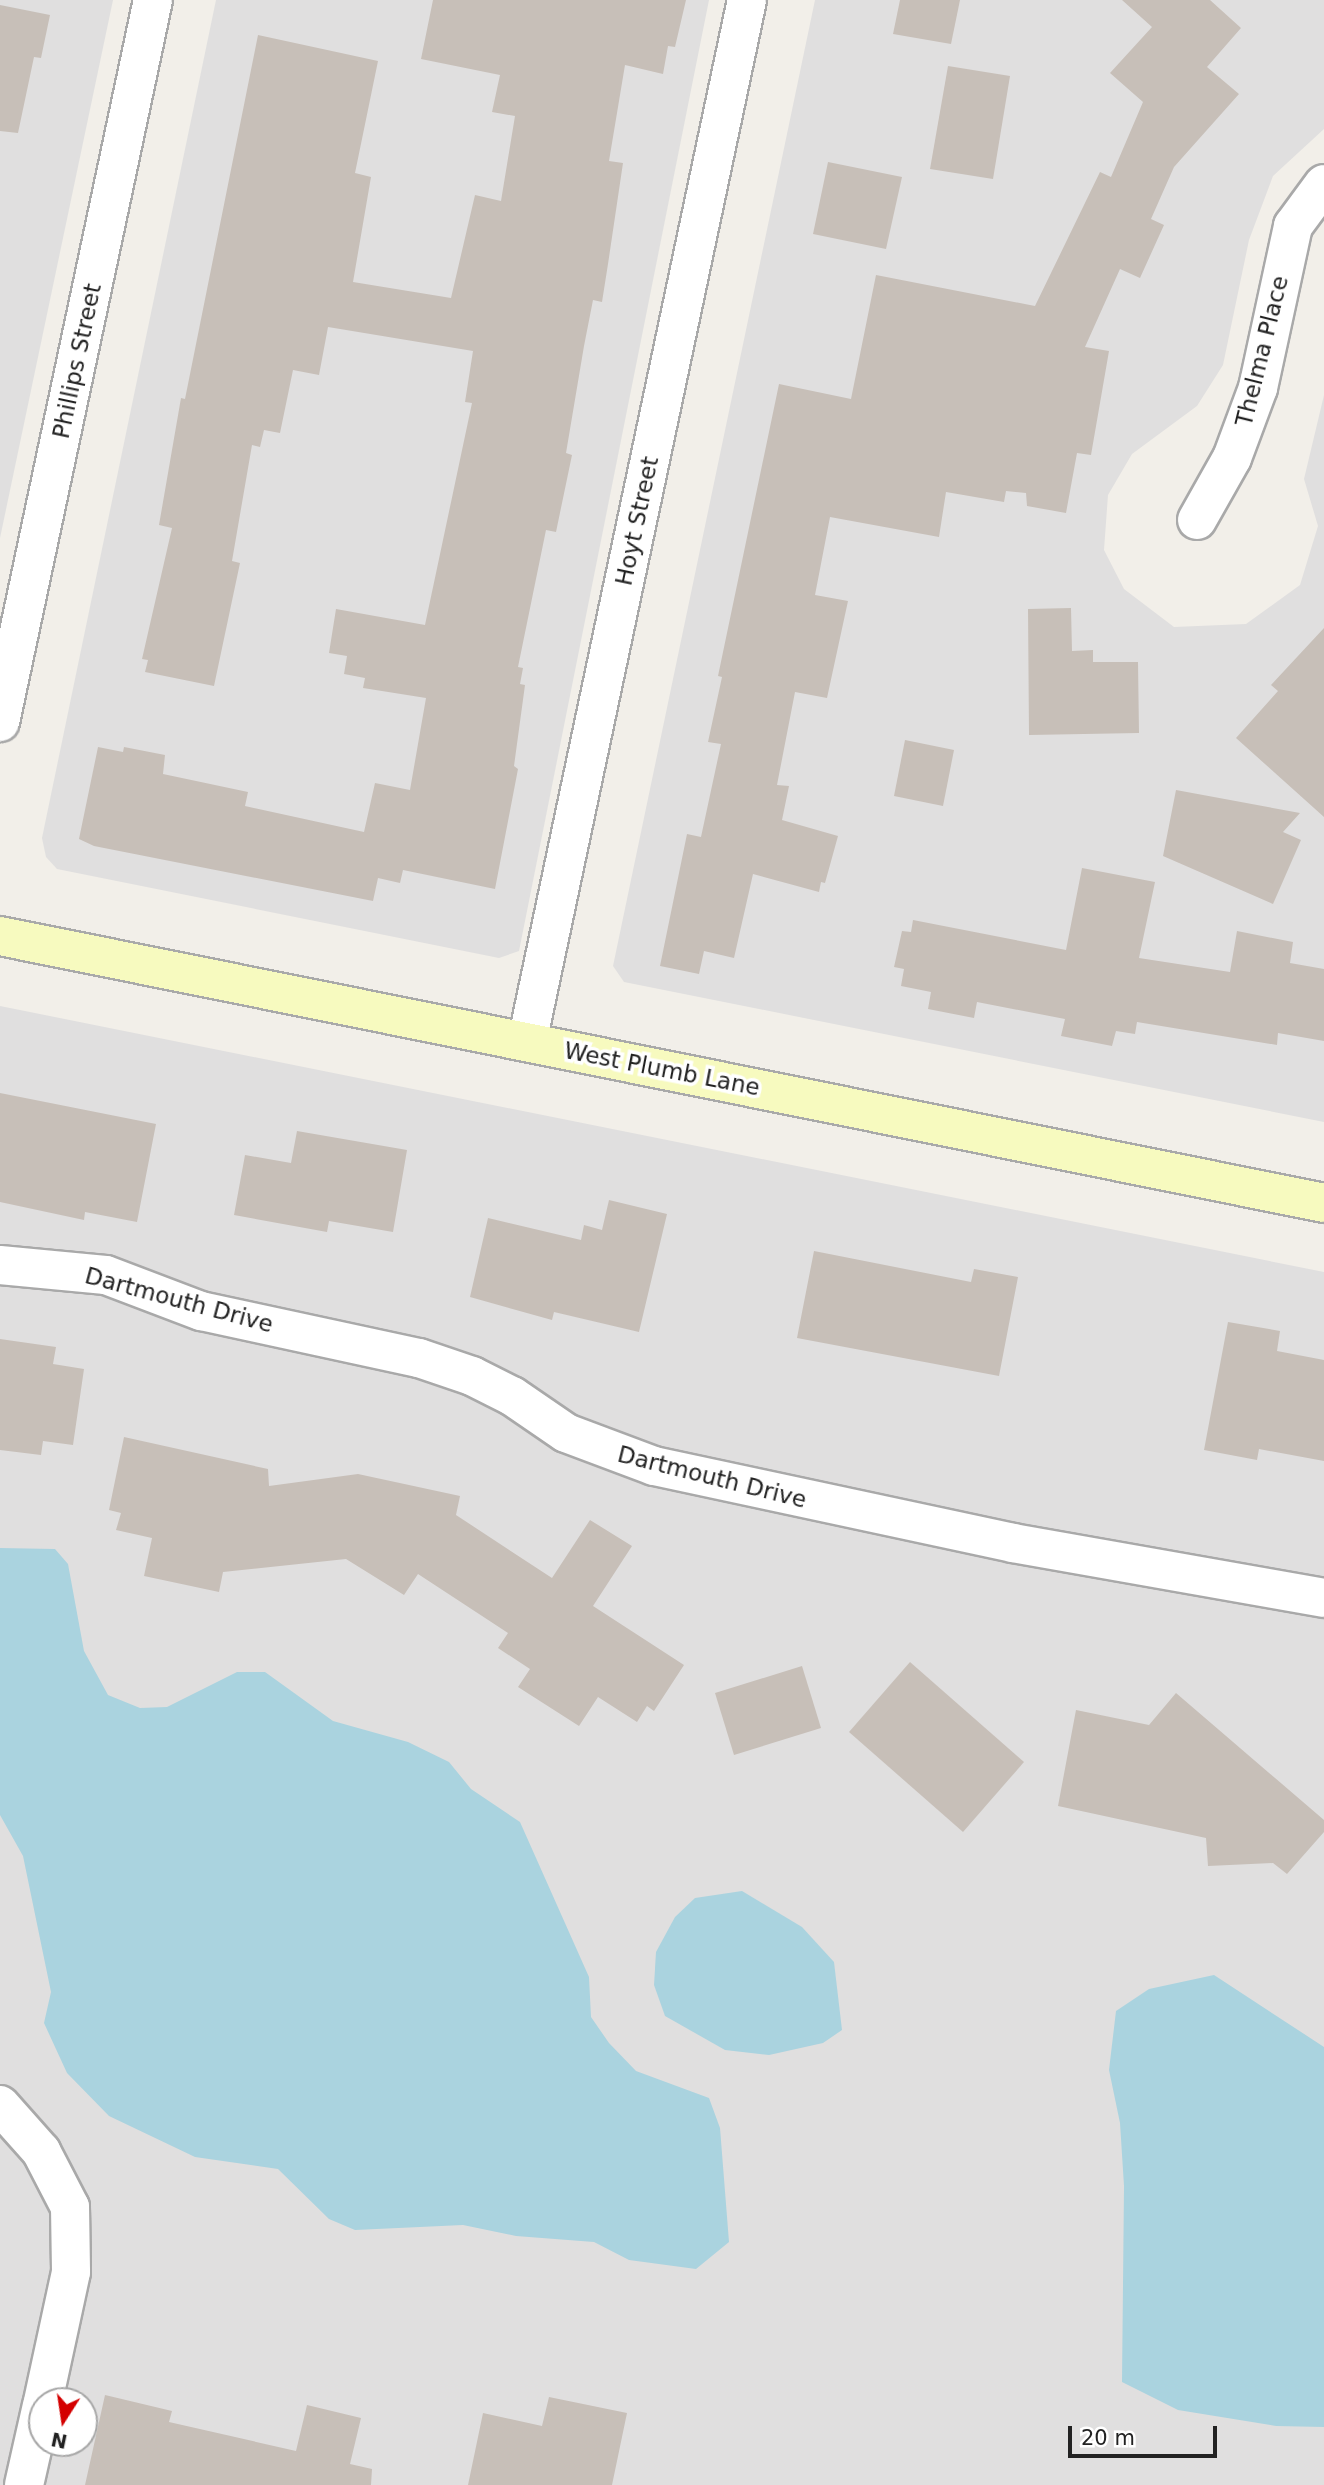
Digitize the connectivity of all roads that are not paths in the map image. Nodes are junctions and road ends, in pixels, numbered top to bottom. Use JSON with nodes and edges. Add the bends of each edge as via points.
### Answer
{"nodes":[{"id":1,"x":153,"y":0,"type":"edge"},
{"id":2,"x":747,"y":0,"type":"edge"},
{"id":3,"x":1324,"y":184,"type":"edge"},
{"id":4,"x":1197,"y":520,"type":"dead end"},
{"id":5,"x":0,"y":722,"type":"edge"},
{"id":6,"x":0,"y":936,"type":"edge"},
{"id":7,"x":527,"y":1042,"type":"junction"},
{"id":8,"x":1324,"y":1203,"type":"edge"},
{"id":9,"x":0,"y":1265,"type":"edge"},
{"id":10,"x":1324,"y":1598,"type":"edge"},
{"id":11,"x":0,"y":2105,"type":"edge"},
{"id":12,"x":46,"y":2387,"type":"edge"},
{"id":13,"x":30,"y":2457,"type":"edge"},
{"id":14,"x":24,"y":2485,"type":"edge"}],
"edges":[{"from":1,"to":5,"type":"street","name":"Phillips Street"},
{"from":2,"to":7,"type":"street","name":"Hoyt Street"},
{"from":3,"to":4,"type":"street","name":"Thelma Place","via":[[1293,226],[1258,388],[1232,458]]},
{"from":6,"to":7,"type":"main road","name":"West Plumb Lane"},
{"from":7,"to":8,"type":"main road","name":"West Plumb Lane"},
{"from":9,"to":10,"type":"street","name":"Dartmouth Drive","via":[[106,1275],[201,1311],[419,1358],[512,1396],[566,1433],[654,1466],[1013,1543]]},
{"from":11,"to":12,"type":"street","via":[[41,2151],[70,2207],[71,2272]]},
{"from":13,"to":14,"type":"street"}]}
